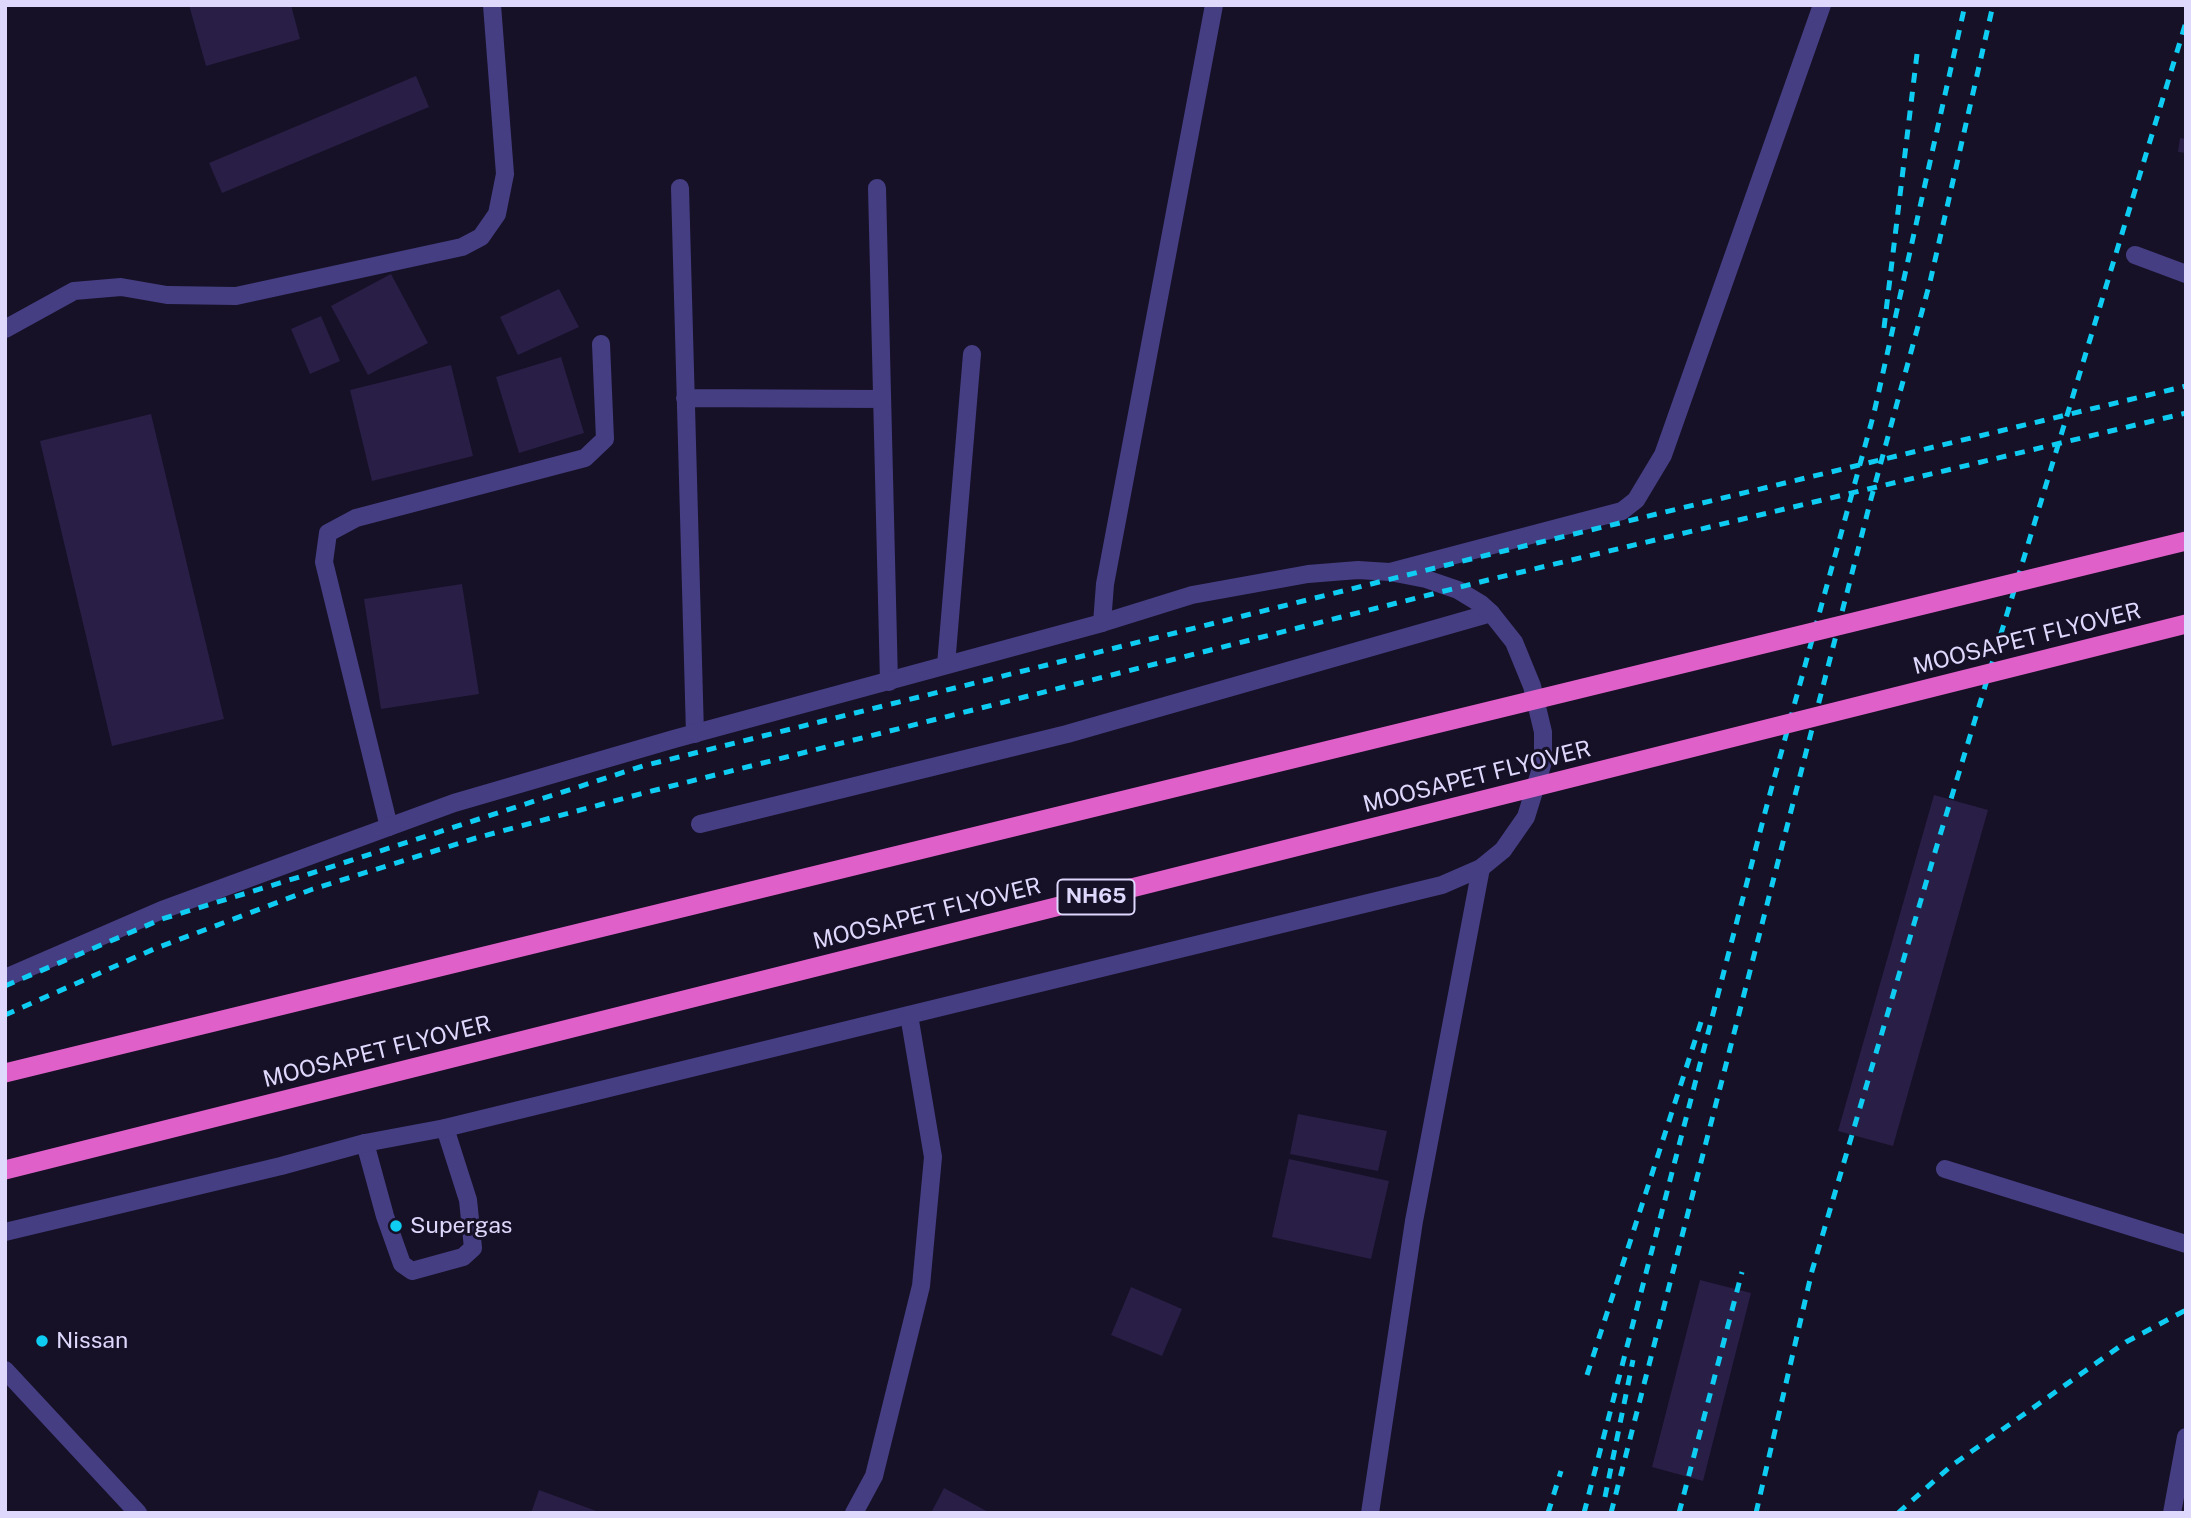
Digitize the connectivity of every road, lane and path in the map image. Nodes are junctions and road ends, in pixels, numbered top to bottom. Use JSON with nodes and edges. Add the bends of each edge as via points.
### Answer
{"nodes":[{"id":1,"x":492,"y":5,"type":"edge"},
{"id":2,"x":1214,"y":5,"type":"edge"},
{"id":3,"x":1822,"y":5,"type":"edge"},
{"id":4,"x":680,"y":188,"type":"dead end"},
{"id":5,"x":877,"y":188,"type":"dead end"},
{"id":6,"x":2135,"y":255,"type":"dead end"},
{"id":7,"x":2186,"y":274,"type":"edge"},
{"id":8,"x":5,"y":329,"type":"edge"},
{"id":9,"x":601,"y":344,"type":"dead end"},
{"id":10,"x":972,"y":354,"type":"dead end"},
{"id":11,"x":685,"y":398,"type":"junction"},
{"id":12,"x":882,"y":399,"type":"junction"},
{"id":13,"x":2186,"y":541,"type":"edge"},
{"id":14,"x":1390,"y":572,"type":"junction"},
{"id":15,"x":1491,"y":613,"type":"junction"},
{"id":16,"x":1102,"y":623,"type":"junction"},
{"id":17,"x":2186,"y":624,"type":"edge"},
{"id":18,"x":946,"y":665,"type":"junction"},
{"id":19,"x":888,"y":682,"type":"junction"},
{"id":20,"x":695,"y":734,"type":"junction"},
{"id":21,"x":700,"y":824,"type":"dead end"},
{"id":22,"x":389,"y":827,"type":"junction"},
{"id":23,"x":1481,"y":868,"type":"junction"},
{"id":24,"x":5,"y":978,"type":"edge"},
{"id":25,"x":909,"y":1015,"type":"junction"},
{"id":26,"x":5,"y":1073,"type":"edge"},
{"id":27,"x":445,"y":1128,"type":"junction"},
{"id":28,"x":365,"y":1143,"type":"junction"},
{"id":29,"x":1945,"y":1169,"type":"dead end"},
{"id":30,"x":5,"y":1170,"type":"edge"},
{"id":31,"x":5,"y":1232,"type":"edge"},
{"id":32,"x":2186,"y":1244,"type":"edge"},
{"id":33,"x":5,"y":1370,"type":"edge"},
{"id":34,"x":2186,"y":1437,"type":"edge"},
{"id":35,"x":138,"y":1513,"type":"edge"},
{"id":36,"x":854,"y":1513,"type":"edge"},
{"id":37,"x":1370,"y":1513,"type":"edge"},
{"id":38,"x":2172,"y":1513,"type":"edge"}],
"edges":[{"from":1,"to":8,"type":"street","via":[[505,174],[497,214],[481,237],[461,247],[236,296],[167,295],[121,287],[74,291]]},
{"from":2,"to":16,"type":"street","via":[[1108,570]]},
{"from":3,"to":14,"type":"street","via":[[1663,455],[1636,500],[1622,511]]},
{"from":4,"to":11,"type":"street"},
{"from":5,"to":12,"type":"street"},
{"from":6,"to":7,"type":"street"},
{"from":9,"to":22,"type":"street","via":[[605,439],[585,458],[356,518],[328,533],[324,562]]},
{"from":10,"to":18,"type":"street"},
{"from":11,"to":12,"type":"street"},
{"from":11,"to":20,"type":"street"},
{"from":12,"to":19,"type":"street"},
{"from":13,"to":26,"type":"highway","bridge":true},
{"from":14,"to":15,"type":"street","via":[[1458,590]]},
{"from":14,"to":16,"type":"street","via":[[1308,574],[1192,595]]},
{"from":15,"to":21,"type":"street","via":[[1067,734]]},
{"from":15,"to":23,"type":"street","via":[[1514,642],[1532,686],[1544,732],[1543,762],[1526,817],[1503,850]]},
{"from":16,"to":18,"type":"street"},
{"from":17,"to":30,"type":"highway","name":"MOOSAPET FLYOVER","number":"NH65","bridge":true},
{"from":18,"to":19,"type":"street"},
{"from":19,"to":20,"type":"street"},
{"from":20,"to":22,"type":"street","via":[[454,803]]},
{"from":22,"to":24,"type":"street","via":[[162,910]]},
{"from":23,"to":25,"type":"street","via":[[1442,885]]},
{"from":23,"to":37,"type":"street","via":[[1414,1221]]},
{"from":25,"to":27,"type":"street"},
{"from":25,"to":36,"type":"street","via":[[933,1157],[921,1286],[874,1476]]},
{"from":27,"to":28,"type":"street"},
{"from":27,"to":28,"type":"street","via":[[468,1200],[473,1248],[463,1257],[412,1270],[401,1264]]},
{"from":28,"to":31,"type":"street"},
{"from":29,"to":32,"type":"street"},
{"from":33,"to":35,"type":"street"},
{"from":34,"to":38,"type":"street"}]}
